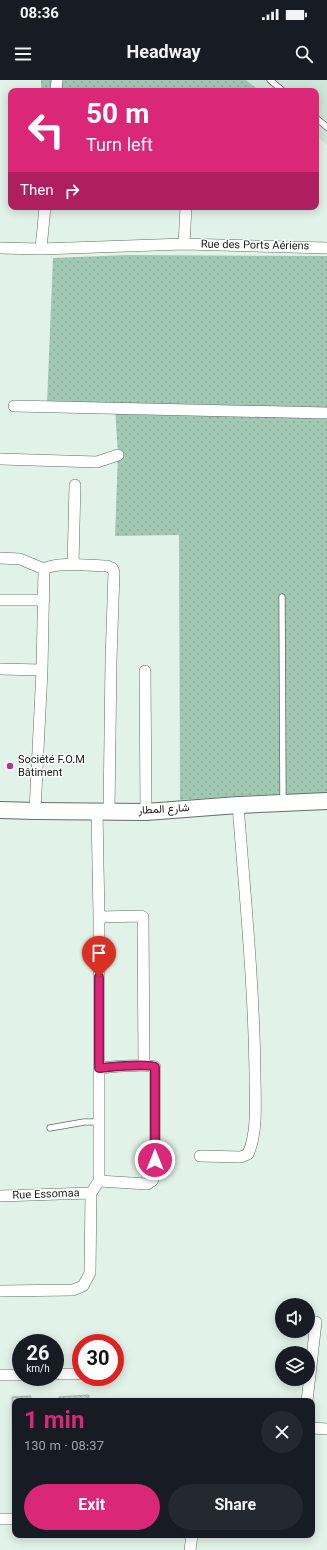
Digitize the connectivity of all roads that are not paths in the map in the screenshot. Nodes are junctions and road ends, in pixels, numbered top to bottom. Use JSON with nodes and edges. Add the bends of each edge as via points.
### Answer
{"nodes":[{"id":1,"x":270,"y":80,"type":"edge"},
{"id":2,"x":279,"y":88,"type":"edge"},
{"id":3,"x":319,"y":120,"type":"edge"},
{"id":4,"x":327,"y":127,"type":"edge"},
{"id":5,"x":45,"y":210,"type":"edge"},
{"id":6,"x":186,"y":210,"type":"edge"},
{"id":7,"x":184,"y":244,"type":"junction"},
{"id":8,"x":0,"y":248,"type":"edge"},
{"id":9,"x":327,"y":248,"type":"edge"},
{"id":10,"x":41,"y":249,"type":"junction"},
{"id":11,"x":14,"y":406,"type":"dead end"},
{"id":12,"x":327,"y":413,"type":"edge"},
{"id":13,"x":118,"y":455,"type":"dead end"},
{"id":14,"x":0,"y":459,"type":"edge"},
{"id":15,"x":75,"y":485,"type":"dead end"},
{"id":16,"x":0,"y":558,"type":"edge"},
{"id":17,"x":73,"y":565,"type":"junction"},
{"id":18,"x":44,"y":569,"type":"junction"},
{"id":19,"x":282,"y":596,"type":"dead end"},
{"id":20,"x":0,"y":600,"type":"edge"},
{"id":21,"x":44,"y":600,"type":"junction"},
{"id":22,"x":0,"y":669,"type":"edge"},
{"id":23,"x":42,"y":670,"type":"junction"},
{"id":24,"x":145,"y":671,"type":"dead end"},
{"id":25,"x":327,"y":801,"type":"edge"},
{"id":26,"x":283,"y":803,"type":"junction"},
{"id":27,"x":238,"y":805,"type":"junction"},
{"id":28,"x":0,"y":810,"type":"edge"},
{"id":29,"x":35,"y":811,"type":"junction"},
{"id":30,"x":103,"y":812,"type":"junction"},
{"id":31,"x":146,"y":812,"type":"junction"},
{"id":32,"x":99,"y":917,"type":"junction"},
{"id":33,"x":144,"y":1065,"type":"junction"},
{"id":34,"x":99,"y":1068,"type":"junction"},
{"id":35,"x":99,"y":1122,"type":"junction"},
{"id":36,"x":50,"y":1128,"type":"dead end"},
{"id":37,"x":200,"y":1156,"type":"dead end"},
{"id":38,"x":99,"y":1181,"type":"junction"},
{"id":39,"x":91,"y":1193,"type":"junction"},
{"id":40,"x":0,"y":1196,"type":"edge"},
{"id":41,"x":0,"y":1291,"type":"edge"},
{"id":42,"x":316,"y":1322,"type":"dead end"},
{"id":43,"x":0,"y":1375,"type":"edge"},
{"id":44,"x":12,"y":1375,"type":"edge"},
{"id":45,"x":307,"y":1398,"type":"edge"},
{"id":46,"x":315,"y":1428,"type":"edge"},
{"id":47,"x":327,"y":1429,"type":"edge"},
{"id":48,"x":0,"y":1519,"type":"edge"},
{"id":49,"x":12,"y":1519,"type":"edge"},
{"id":50,"x":192,"y":1538,"type":"edge"},
{"id":51,"x":190,"y":1550,"type":"edge"}],
"edges":[{"from":1,"to":2,"type":"lane"},
{"from":3,"to":4,"type":"lane"},
{"from":5,"to":10,"type":"street"},
{"from":6,"to":7,"type":"street"},
{"from":7,"to":9,"type":"street","name":"Rue des Ports Aériens"},
{"from":7,"to":10,"type":"street","name":"Rue des Ports Aériens"},
{"from":8,"to":10,"type":"street","name":"Rue des Ports Aériens"},
{"from":11,"to":12,"type":"street"},
{"from":13,"to":14,"type":"street","via":[[97,462]]},
{"from":15,"to":17,"type":"street"},
{"from":16,"to":18,"type":"street","via":[[20,559]]},
{"from":17,"to":18,"type":"street","via":[[53,565]]},
{"from":17,"to":30,"type":"street","via":[[107,566],[114,572]]},
{"from":18,"to":21,"type":"street"},
{"from":19,"to":26,"type":"lane"},
{"from":20,"to":21,"type":"street"},
{"from":21,"to":23,"type":"street"},
{"from":22,"to":23,"type":"street"},
{"from":23,"to":29,"type":"street"},
{"from":24,"to":31,"type":"street"},
{"from":25,"to":26,"type":"street","name":"شارع المطار"},
{"from":26,"to":27,"type":"street","name":"شارع المطار"},
{"from":27,"to":31,"type":"street","name":"شارع المطار"},
{"from":27,"to":37,"type":"street","via":[[255,1033],[253,1137],[248,1154],[241,1157]]},
{"from":28,"to":29,"type":"street","name":"شارع المطار"},
{"from":29,"to":30,"type":"street","name":"شارع المطار"},
{"from":30,"to":31,"type":"street","name":"شارع المطار"},
{"from":30,"to":32,"type":"street"},
{"from":32,"to":33,"type":"street","via":[[143,917]]},
{"from":32,"to":34,"type":"street"},
{"from":33,"to":34,"type":"street"},
{"from":33,"to":38,"type":"street","via":[[155,1067],[155,1175],[152,1181],[146,1184]]},
{"from":34,"to":35,"type":"street"},
{"from":35,"to":36,"type":"lane"},
{"from":35,"to":38,"type":"street"},
{"from":38,"to":39,"type":"street"},
{"from":39,"to":40,"type":"street","name":"Rue Essomaa"},
{"from":39,"to":41,"type":"street","via":[[90,1273],[82,1286],[73,1290]]},
{"from":42,"to":45,"type":"street"},
{"from":43,"to":44,"type":"street"},
{"from":46,"to":47,"type":"street"},
{"from":48,"to":49,"type":"street"},
{"from":50,"to":51,"type":"street"}]}
